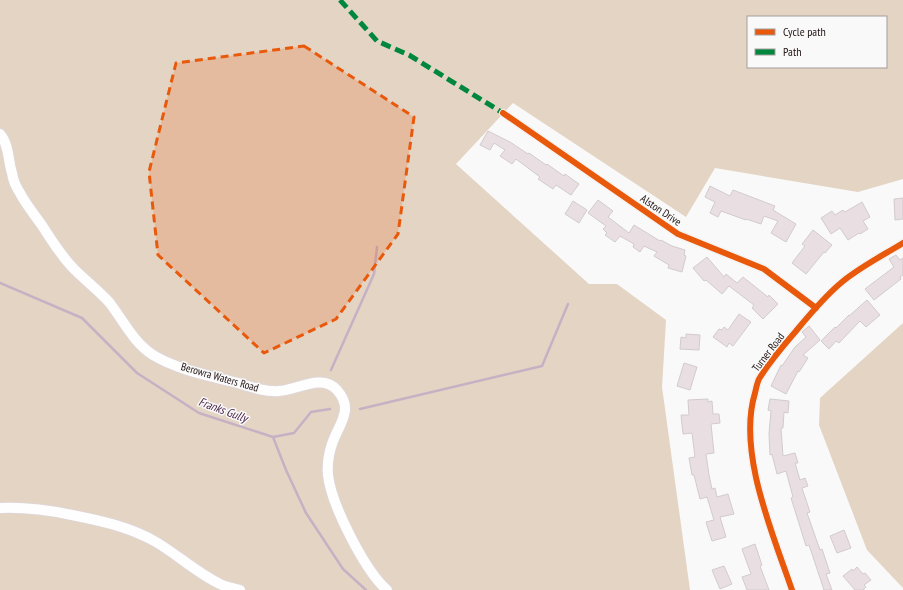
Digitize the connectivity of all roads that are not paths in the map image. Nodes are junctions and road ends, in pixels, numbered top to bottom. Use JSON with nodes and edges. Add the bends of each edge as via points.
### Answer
{"nodes":[{"id":1,"x":503,"y":113,"type":"dead end"},
{"id":2,"x":0,"y":134,"type":"edge"},
{"id":3,"x":903,"y":243,"type":"edge"},
{"id":4,"x":816,"y":308,"type":"junction"},
{"id":5,"x":0,"y":508,"type":"edge"},
{"id":6,"x":240,"y":590,"type":"edge"},
{"id":7,"x":387,"y":590,"type":"edge"},
{"id":8,"x":792,"y":590,"type":"edge"}],
"edges":[{"from":1,"to":4,"type":"street","name":"Alston Drive","via":[[678,234],[764,269]]},
{"from":2,"to":7,"type":"main road","name":"Berowra Waters Road","via":[[6,145],[12,174],[20,193],[55,244],[73,268],[109,302],[136,340],[151,354],[190,370],[263,390],[277,392],[324,382],[333,385],[339,391],[344,400],[345,410],[329,456],[328,474],[332,493],[361,556],[378,582]]},
{"from":3,"to":4,"type":"street","name":"Turner Road","via":[[853,274]]},
{"from":4,"to":8,"type":"street","name":"Turner Road","via":[[787,341],[759,380],[750,414],[750,437],[761,500]]},
{"from":5,"to":6,"type":"main road","via":[[39,509],[135,531],[220,584]]}]}
